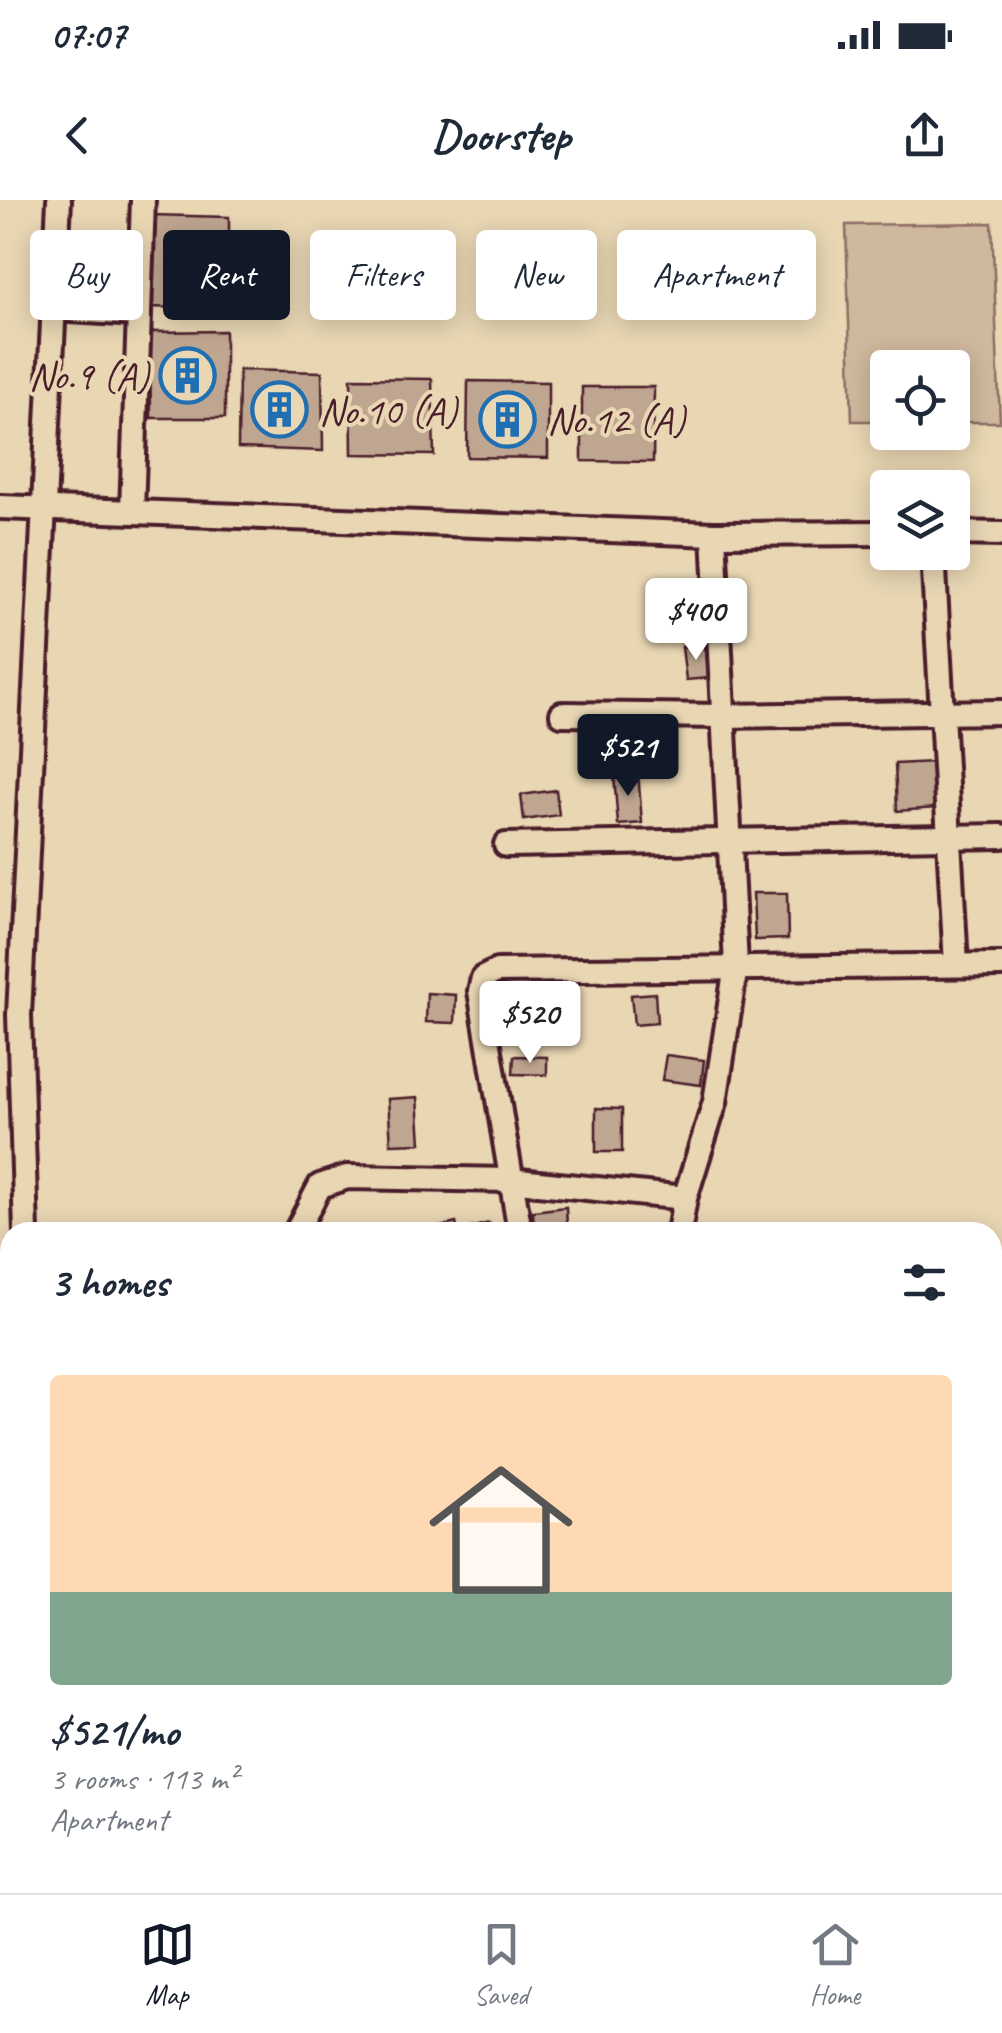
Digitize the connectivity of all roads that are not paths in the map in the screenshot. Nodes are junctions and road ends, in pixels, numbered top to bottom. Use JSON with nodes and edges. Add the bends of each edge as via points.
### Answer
{"nodes":[{"id":1,"x":60,"y":200,"type":"edge"},
{"id":2,"x":144,"y":200,"type":"edge"},
{"id":3,"x":58,"y":230,"type":"edge"},
{"id":4,"x":143,"y":230,"type":"edge"},
{"id":5,"x":53,"y":320,"type":"edge"},
{"id":6,"x":139,"y":320,"type":"edge"},
{"id":7,"x":0,"y":506,"type":"edge"},
{"id":8,"x":44,"y":508,"type":"junction"},
{"id":9,"x":132,"y":511,"type":"junction"},
{"id":10,"x":870,"y":532,"type":"edge"},
{"id":11,"x":970,"y":533,"type":"edge"},
{"id":12,"x":714,"y":534,"type":"junction"},
{"id":13,"x":1002,"y":534,"type":"edge"},
{"id":14,"x":934,"y":570,"type":"edge"},
{"id":15,"x":1002,"y":712,"type":"edge"},
{"id":16,"x":940,"y":713,"type":"junction"},
{"id":17,"x":562,"y":714,"type":"dead end"},
{"id":18,"x":722,"y":716,"type":"junction"},
{"id":19,"x":1002,"y":836,"type":"edge"},
{"id":20,"x":950,"y":837,"type":"junction"},
{"id":21,"x":728,"y":840,"type":"junction"},
{"id":22,"x":506,"y":845,"type":"dead end"},
{"id":23,"x":956,"y":965,"type":"junction"},
{"id":24,"x":1002,"y":965,"type":"edge"},
{"id":25,"x":736,"y":966,"type":"junction"},
{"id":26,"x":509,"y":1180,"type":"junction"},
{"id":27,"x":685,"y":1198,"type":"junction"},
{"id":28,"x":26,"y":1222,"type":"edge"},
{"id":29,"x":300,"y":1222,"type":"edge"},
{"id":30,"x":518,"y":1222,"type":"edge"},
{"id":31,"x":681,"y":1222,"type":"edge"}],
"edges":[{"from":1,"to":3,"type":"street"},
{"from":2,"to":4,"type":"street"},
{"from":5,"to":8,"type":"street"},
{"from":6,"to":9,"type":"street"},
{"from":7,"to":8,"type":"street"},
{"from":8,"to":9,"type":"street"},
{"from":8,"to":28,"type":"street","via":[[19,1015]]},
{"from":9,"to":12,"type":"street"},
{"from":10,"to":12,"type":"street"},
{"from":11,"to":13,"type":"street"},
{"from":12,"to":18,"type":"street"},
{"from":14,"to":16,"type":"street"},
{"from":15,"to":16,"type":"street"},
{"from":16,"to":18,"type":"street"},
{"from":16,"to":20,"type":"street"},
{"from":17,"to":18,"type":"street"},
{"from":18,"to":21,"type":"street"},
{"from":19,"to":20,"type":"street"},
{"from":20,"to":21,"type":"street"},
{"from":20,"to":23,"type":"street"},
{"from":21,"to":22,"type":"street"},
{"from":21,"to":25,"type":"street"},
{"from":23,"to":24,"type":"street"},
{"from":23,"to":25,"type":"street"},
{"from":25,"to":26,"type":"street","via":[[497,971],[483,978]]},
{"from":25,"to":27,"type":"street","via":[[715,1102]]},
{"from":26,"to":27,"type":"street"},
{"from":26,"to":29,"type":"street","via":[[347,1178],[320,1186]]},
{"from":26,"to":30,"type":"street"},
{"from":27,"to":31,"type":"street"}]}
